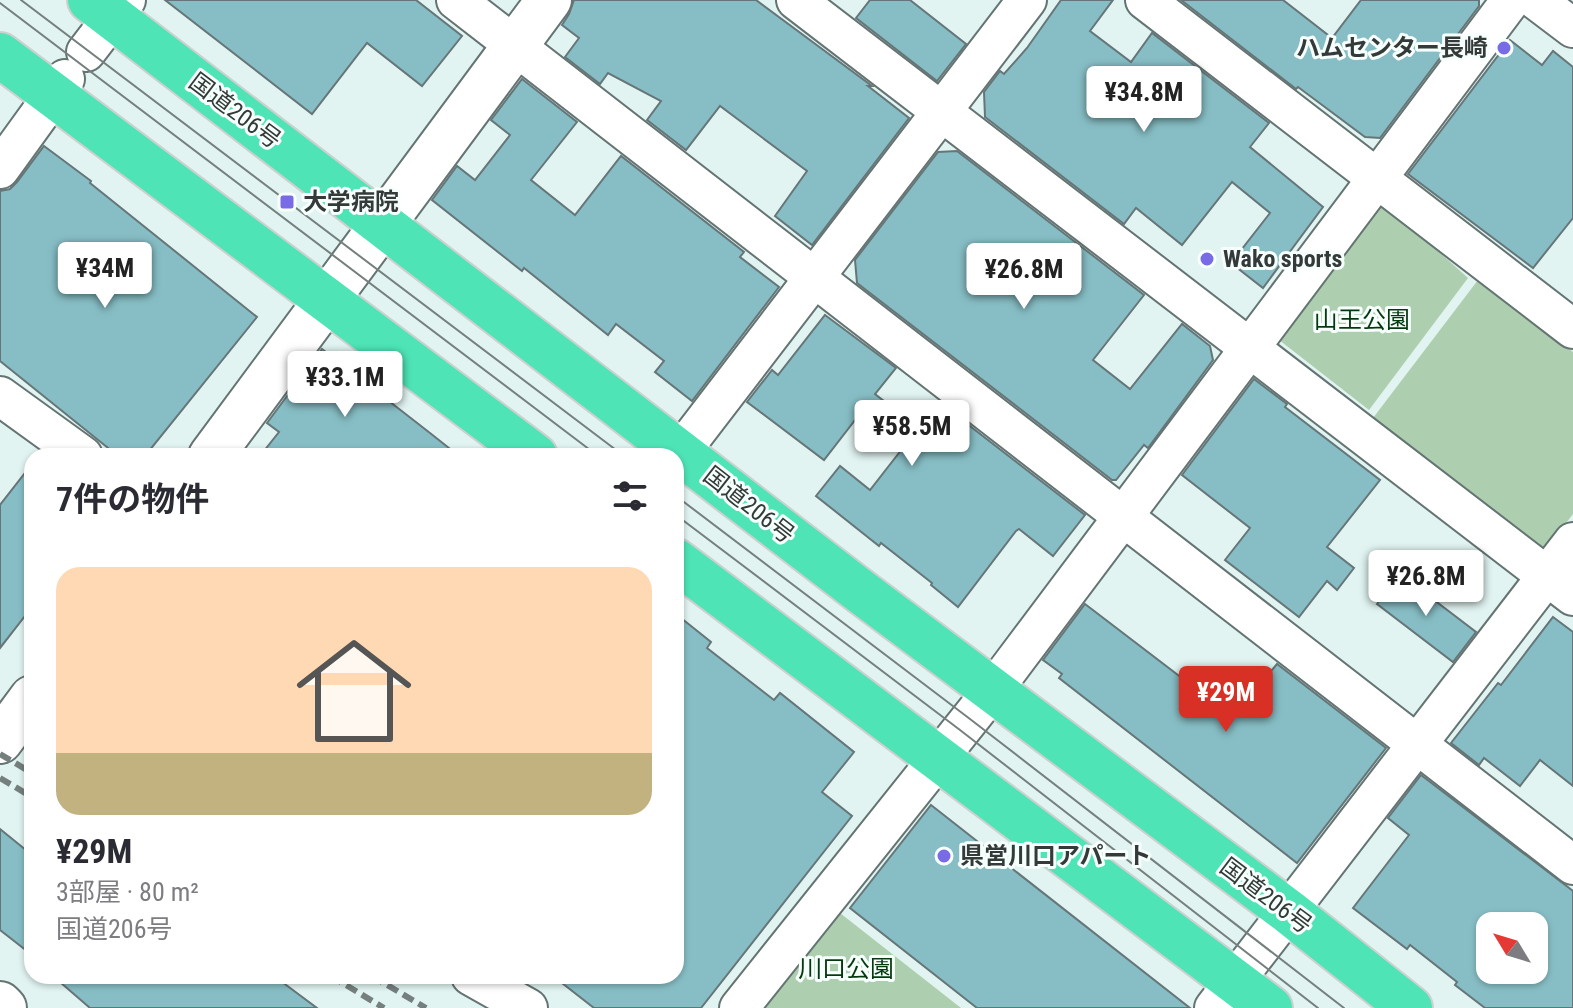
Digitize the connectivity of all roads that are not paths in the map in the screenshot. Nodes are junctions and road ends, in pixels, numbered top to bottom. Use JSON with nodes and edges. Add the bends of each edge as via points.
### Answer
{"nodes":[{"id":1,"x":456,"y":0,"type":"edge"},
{"id":2,"x":549,"y":0,"type":"edge"},
{"id":3,"x":796,"y":0,"type":"edge"},
{"id":4,"x":1027,"y":0,"type":"edge"},
{"id":5,"x":1145,"y":0,"type":"edge"},
{"id":6,"x":1511,"y":0,"type":"edge"},
{"id":7,"x":1536,"y":0,"type":"edge"},
{"id":8,"x":110,"y":6,"type":"edge"},
{"id":9,"x":1573,"y":28,"type":"edge"},
{"id":10,"x":515,"y":46,"type":"junction"},
{"id":11,"x":0,"y":55,"type":"edge"},
{"id":12,"x":68,"y":76,"type":"junction"},
{"id":13,"x":941,"y":111,"type":"junction"},
{"id":14,"x":0,"y":169,"type":"edge"},
{"id":15,"x":1377,"y":178,"type":"junction"},
{"id":16,"x":383,"y":224,"type":"junction"},
{"id":17,"x":814,"y":278,"type":"junction"},
{"id":18,"x":326,"y":300,"type":"junction"},
{"id":19,"x":1573,"y":329,"type":"edge"},
{"id":20,"x":1250,"y":348,"type":"junction"},
{"id":21,"x":0,"y":396,"type":"edge"},
{"id":22,"x":72,"y":448,"type":"edge"},
{"id":23,"x":217,"y":448,"type":"edge"},
{"id":24,"x":524,"y":448,"type":"edge"},
{"id":25,"x":670,"y":448,"type":"edge"},
{"id":26,"x":683,"y":448,"type":"edge"},
{"id":27,"x":684,"y":459,"type":"edge"},
{"id":28,"x":1123,"y":517,"type":"junction"},
{"id":29,"x":1573,"y":542,"type":"edge"},
{"id":30,"x":684,"y":567,"type":"edge"},
{"id":31,"x":1560,"y":586,"type":"edge"},
{"id":32,"x":993,"y":690,"type":"junction"},
{"id":33,"x":1417,"y":745,"type":"junction"},
{"id":34,"x":939,"y":757,"type":"junction"},
{"id":35,"x":1573,"y":865,"type":"edge"},
{"id":36,"x":1289,"y":912,"type":"junction"},
{"id":37,"x":485,"y":984,"type":"edge"},
{"id":38,"x":1225,"y":994,"type":"edge"},
{"id":39,"x":528,"y":1008,"type":"edge"},
{"id":40,"x":739,"y":1008,"type":"edge"},
{"id":41,"x":1270,"y":1008,"type":"edge"},
{"id":42,"x":1410,"y":1008,"type":"edge"}],
"edges":[{"from":1,"to":10,"type":"street"},
{"from":2,"to":10,"type":"street"},
{"from":3,"to":13,"type":"street"},
{"from":4,"to":13,"type":"street"},
{"from":5,"to":15,"type":"street"},
{"from":6,"to":15,"type":"street"},
{"from":7,"to":9,"type":"street"},
{"from":8,"to":12,"type":"street"},
{"from":8,"to":16,"type":"highway","name":"国道206号"},
{"from":10,"to":16,"type":"street"},
{"from":10,"to":17,"type":"street"},
{"from":11,"to":12,"type":"highway"},
{"from":12,"to":14,"type":"street"},
{"from":12,"to":18,"type":"highway"},
{"from":13,"to":17,"type":"street"},
{"from":13,"to":20,"type":"street"},
{"from":15,"to":19,"type":"street"},
{"from":15,"to":20,"type":"street"},
{"from":16,"to":18,"type":"street"},
{"from":16,"to":25,"type":"highway","name":"国道206号"},
{"from":17,"to":26,"type":"street"},
{"from":17,"to":28,"type":"street"},
{"from":18,"to":23,"type":"street"},
{"from":18,"to":24,"type":"highway"},
{"from":20,"to":28,"type":"street"},
{"from":20,"to":31,"type":"street"},
{"from":21,"to":22,"type":"street"},
{"from":27,"to":32,"type":"highway","name":"国道206号"},
{"from":28,"to":32,"type":"street"},
{"from":28,"to":33,"type":"street"},
{"from":29,"to":31,"type":"street"},
{"from":30,"to":34,"type":"highway"},
{"from":31,"to":33,"type":"street"},
{"from":32,"to":34,"type":"street"},
{"from":32,"to":36,"type":"highway","name":"国道206号"},
{"from":33,"to":35,"type":"street"},
{"from":33,"to":36,"type":"street"},
{"from":34,"to":38,"type":"highway"},
{"from":34,"to":40,"type":"street"},
{"from":36,"to":38,"type":"street"},
{"from":36,"to":42,"type":"highway","name":"国道206号"},
{"from":37,"to":39,"type":"street"},
{"from":38,"to":41,"type":"highway"}]}
